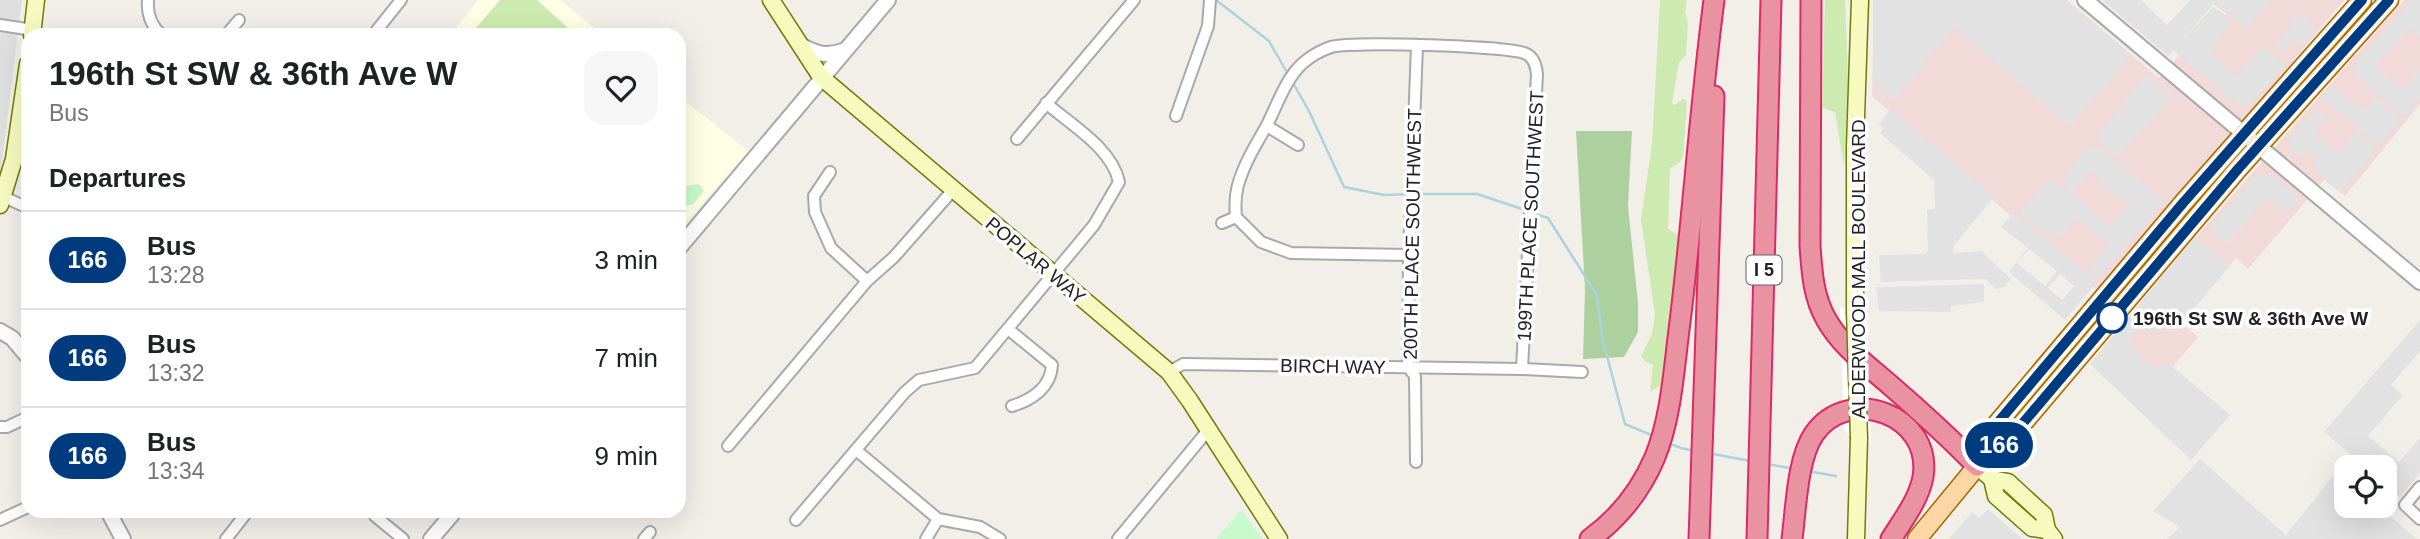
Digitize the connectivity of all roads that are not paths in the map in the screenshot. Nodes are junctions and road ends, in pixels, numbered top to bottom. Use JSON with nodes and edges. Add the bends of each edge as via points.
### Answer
{"nodes":[{"id":1,"x":36,"y":0,"type":"edge"},
{"id":2,"x":148,"y":0,"type":"edge"},
{"id":3,"x":401,"y":0,"type":"edge"},
{"id":4,"x":771,"y":0,"type":"edge"},
{"id":5,"x":888,"y":0,"type":"edge"},
{"id":6,"x":1133,"y":0,"type":"edge"},
{"id":7,"x":1210,"y":0,"type":"edge"},
{"id":8,"x":1715,"y":0,"type":"edge"},
{"id":9,"x":1771,"y":0,"type":"edge"},
{"id":10,"x":1811,"y":0,"type":"edge"},
{"id":11,"x":1860,"y":0,"type":"edge"},
{"id":12,"x":2085,"y":0,"type":"edge"},
{"id":13,"x":2362,"y":0,"type":"edge"},
{"id":14,"x":2389,"y":0,"type":"edge"},
{"id":15,"x":239,"y":20,"type":"dead end"},
{"id":16,"x":0,"y":25,"type":"edge"},
{"id":17,"x":32,"y":28,"type":"edge"},
{"id":18,"x":157,"y":28,"type":"edge"},
{"id":19,"x":232,"y":28,"type":"edge"},
{"id":20,"x":379,"y":28,"type":"edge"},
{"id":21,"x":21,"y":30,"type":"edge"},
{"id":22,"x":800,"y":44,"type":"junction"},
{"id":23,"x":1417,"y":46,"type":"junction"},
{"id":24,"x":845,"y":50,"type":"junction"},
{"id":25,"x":821,"y":77,"type":"junction"},
{"id":26,"x":1046,"y":103,"type":"junction"},
{"id":27,"x":1176,"y":116,"type":"dead end"},
{"id":28,"x":21,"y":126,"type":"edge"},
{"id":29,"x":1266,"y":126,"type":"junction"},
{"id":30,"x":2243,"y":135,"type":"junction"},
{"id":31,"x":1017,"y":139,"type":"dead end"},
{"id":32,"x":1298,"y":145,"type":"dead end"},
{"id":33,"x":2258,"y":147,"type":"junction"},
{"id":34,"x":830,"y":172,"type":"dead end"},
{"id":35,"x":953,"y":190,"type":"junction"},
{"id":36,"x":2,"y":201,"type":"edge"},
{"id":37,"x":21,"y":206,"type":"edge"},
{"id":38,"x":1236,"y":217,"type":"junction"},
{"id":39,"x":1222,"y":223,"type":"dead end"},
{"id":40,"x":686,"y":240,"type":"edge"},
{"id":41,"x":1409,"y":255,"type":"junction"},
{"id":42,"x":1053,"y":276,"type":"junction"},
{"id":43,"x":867,"y":281,"type":"junction"},
{"id":44,"x":2420,"y":282,"type":"edge"},
{"id":45,"x":1008,"y":329,"type":"junction"},
{"id":46,"x":0,"y":331,"type":"edge"},
{"id":47,"x":21,"y":349,"type":"edge"},
{"id":48,"x":1408,"y":367,"type":"junction"},
{"id":49,"x":1522,"y":369,"type":"junction"},
{"id":50,"x":1169,"y":372,"type":"junction"},
{"id":51,"x":1582,"y":372,"type":"dead end"},
{"id":52,"x":1012,"y":406,"type":"dead end"},
{"id":53,"x":21,"y":420,"type":"edge"},
{"id":54,"x":0,"y":427,"type":"edge"},
{"id":55,"x":1209,"y":429,"type":"junction"},
{"id":56,"x":728,"y":446,"type":"dead end"},
{"id":57,"x":1992,"y":447,"type":"junction"},
{"id":58,"x":856,"y":450,"type":"junction"},
{"id":59,"x":1416,"y":462,"type":"dead end"},
{"id":60,"x":1977,"y":466,"type":"junction"},
{"id":61,"x":2420,"y":487,"type":"edge"},
{"id":62,"x":21,"y":510,"type":"edge"},
{"id":63,"x":112,"y":518,"type":"edge"},
{"id":64,"x":242,"y":518,"type":"edge"},
{"id":65,"x":377,"y":518,"type":"edge"},
{"id":66,"x":449,"y":518,"type":"edge"},
{"id":67,"x":938,"y":519,"type":"junction"},
{"id":68,"x":2420,"y":519,"type":"edge"},
{"id":69,"x":0,"y":520,"type":"edge"},
{"id":70,"x":796,"y":520,"type":"dead end"},
{"id":71,"x":2051,"y":534,"type":"edge"},
{"id":72,"x":123,"y":539,"type":"edge"},
{"id":73,"x":226,"y":539,"type":"edge"},
{"id":74,"x":403,"y":539,"type":"edge"},
{"id":75,"x":431,"y":539,"type":"edge"},
{"id":76,"x":926,"y":539,"type":"edge"},
{"id":77,"x":1000,"y":539,"type":"edge"},
{"id":78,"x":1118,"y":539,"type":"edge"},
{"id":79,"x":1279,"y":539,"type":"edge"},
{"id":80,"x":1590,"y":539,"type":"edge"},
{"id":81,"x":1699,"y":539,"type":"edge"},
{"id":82,"x":1757,"y":539,"type":"edge"},
{"id":83,"x":1792,"y":539,"type":"edge"},
{"id":84,"x":1856,"y":539,"type":"edge"},
{"id":85,"x":1891,"y":539,"type":"edge"},
{"id":86,"x":1917,"y":539,"type":"edge"}],
"edges":[{"from":1,"to":17,"type":"main road"},
{"from":2,"to":18,"type":"street","via":[[147,12]]},
{"from":3,"to":20,"type":"street"},
{"from":4,"to":22,"type":"main road","name":"POPLAR WAY"},
{"from":5,"to":24,"type":"street"},
{"from":6,"to":26,"type":"street"},
{"from":7,"to":27,"type":"street","via":[[1208,26]]},
{"from":8,"to":80,"type":"highway","via":[[1670,399],[1662,434],[1629,503]]},
{"from":8,"to":81,"type":"highway"},
{"from":9,"to":82,"type":"highway","number":"I 5"},
{"from":10,"to":60,"type":"highway","via":[[1810,246],[1817,298],[1825,318],[1849,349]]},
{"from":11,"to":84,"type":"main road","name":"ALDERWOOD MALL BOULEVARD","bridge":true},
{"from":12,"to":30,"type":"street"},
{"from":13,"to":30,"type":"main road"},
{"from":14,"to":33,"type":"main road"},
{"from":15,"to":19,"type":"street"},
{"from":16,"to":21,"type":"street"},
{"from":22,"to":24,"type":"street","via":[[823,55]]},
{"from":22,"to":25,"type":"main road","name":"POPLAR WAY"},
{"from":23,"to":29,"type":"street","via":[[1353,44],[1333,46],[1314,55],[1294,75]]},
{"from":23,"to":41,"type":"street","name":"200TH PLACE SOUTHWEST"},
{"from":23,"to":49,"type":"street","name":"199TH PLACE SOUTHWEST","via":[[1490,48],[1524,53],[1535,63]]},
{"from":24,"to":25,"type":"street"},
{"from":25,"to":35,"type":"main road","name":"POPLAR WAY"},
{"from":25,"to":40,"type":"street"},
{"from":26,"to":31,"type":"street"},
{"from":26,"to":42,"type":"street","via":[[1108,155],[1119,182],[1094,225]]},
{"from":28,"to":36,"type":"main road"},
{"from":29,"to":32,"type":"street"},
{"from":29,"to":38,"type":"street","via":[[1238,186]]},
{"from":30,"to":33,"type":"street"},
{"from":30,"to":57,"type":"main road","via":[[1995,426]]},
{"from":33,"to":44,"type":"street"},
{"from":33,"to":57,"type":"main road","via":[[2007,442]]},
{"from":34,"to":43,"type":"street","via":[[814,196],[815,212],[831,248]]},
{"from":35,"to":42,"type":"main road","name":"POPLAR WAY"},
{"from":35,"to":43,"type":"street"},
{"from":36,"to":37,"type":"street"},
{"from":38,"to":39,"type":"street"},
{"from":38,"to":41,"type":"street","via":[[1261,242],[1291,253]]},
{"from":41,"to":48,"type":"street","name":"200TH PLACE SOUTHWEST"},
{"from":42,"to":45,"type":"street"},
{"from":42,"to":50,"type":"main road","name":"POPLAR WAY"},
{"from":43,"to":56,"type":"street"},
{"from":45,"to":52,"type":"street","via":[[1052,365],[1052,376],[1033,397]]},
{"from":45,"to":58,"type":"street","via":[[975,368],[919,380]]},
{"from":46,"to":47,"type":"street"},
{"from":48,"to":49,"type":"street","name":"BIRCH WAY"},
{"from":48,"to":50,"type":"street","name":"BIRCH WAY","via":[[1183,364]]},
{"from":48,"to":59,"type":"street","name":"200TH PLACE SOUTHWEST","via":[[1415,376]]},
{"from":49,"to":51,"type":"street","name":"BIRCH WAY"},
{"from":50,"to":55,"type":"main road","name":"POPLAR WAY"},
{"from":53,"to":54,"type":"street"},
{"from":55,"to":78,"type":"street"},
{"from":55,"to":79,"type":"main road","name":"POPLAR WAY"},
{"from":57,"to":60,"type":"main road"},
{"from":58,"to":67,"type":"street"},
{"from":58,"to":70,"type":"street"},
{"from":60,"to":71,"type":"main road","via":[[1992,479],[2008,482],[2045,515]]},
{"from":60,"to":86,"type":"main road"},
{"from":61,"to":68,"type":"street","via":[[2405,505]]},
{"from":62,"to":69,"type":"street"},
{"from":63,"to":72,"type":"street"},
{"from":64,"to":73,"type":"street"},
{"from":65,"to":74,"type":"street"},
{"from":66,"to":75,"type":"street"},
{"from":67,"to":76,"type":"street"},
{"from":67,"to":77,"type":"street","via":[[981,527]]},
{"from":83,"to":85,"type":"highway","via":[[1804,458],[1813,436],[1837,414],[1862,408],[1901,421],[1921,452],[1920,489]]}]}
